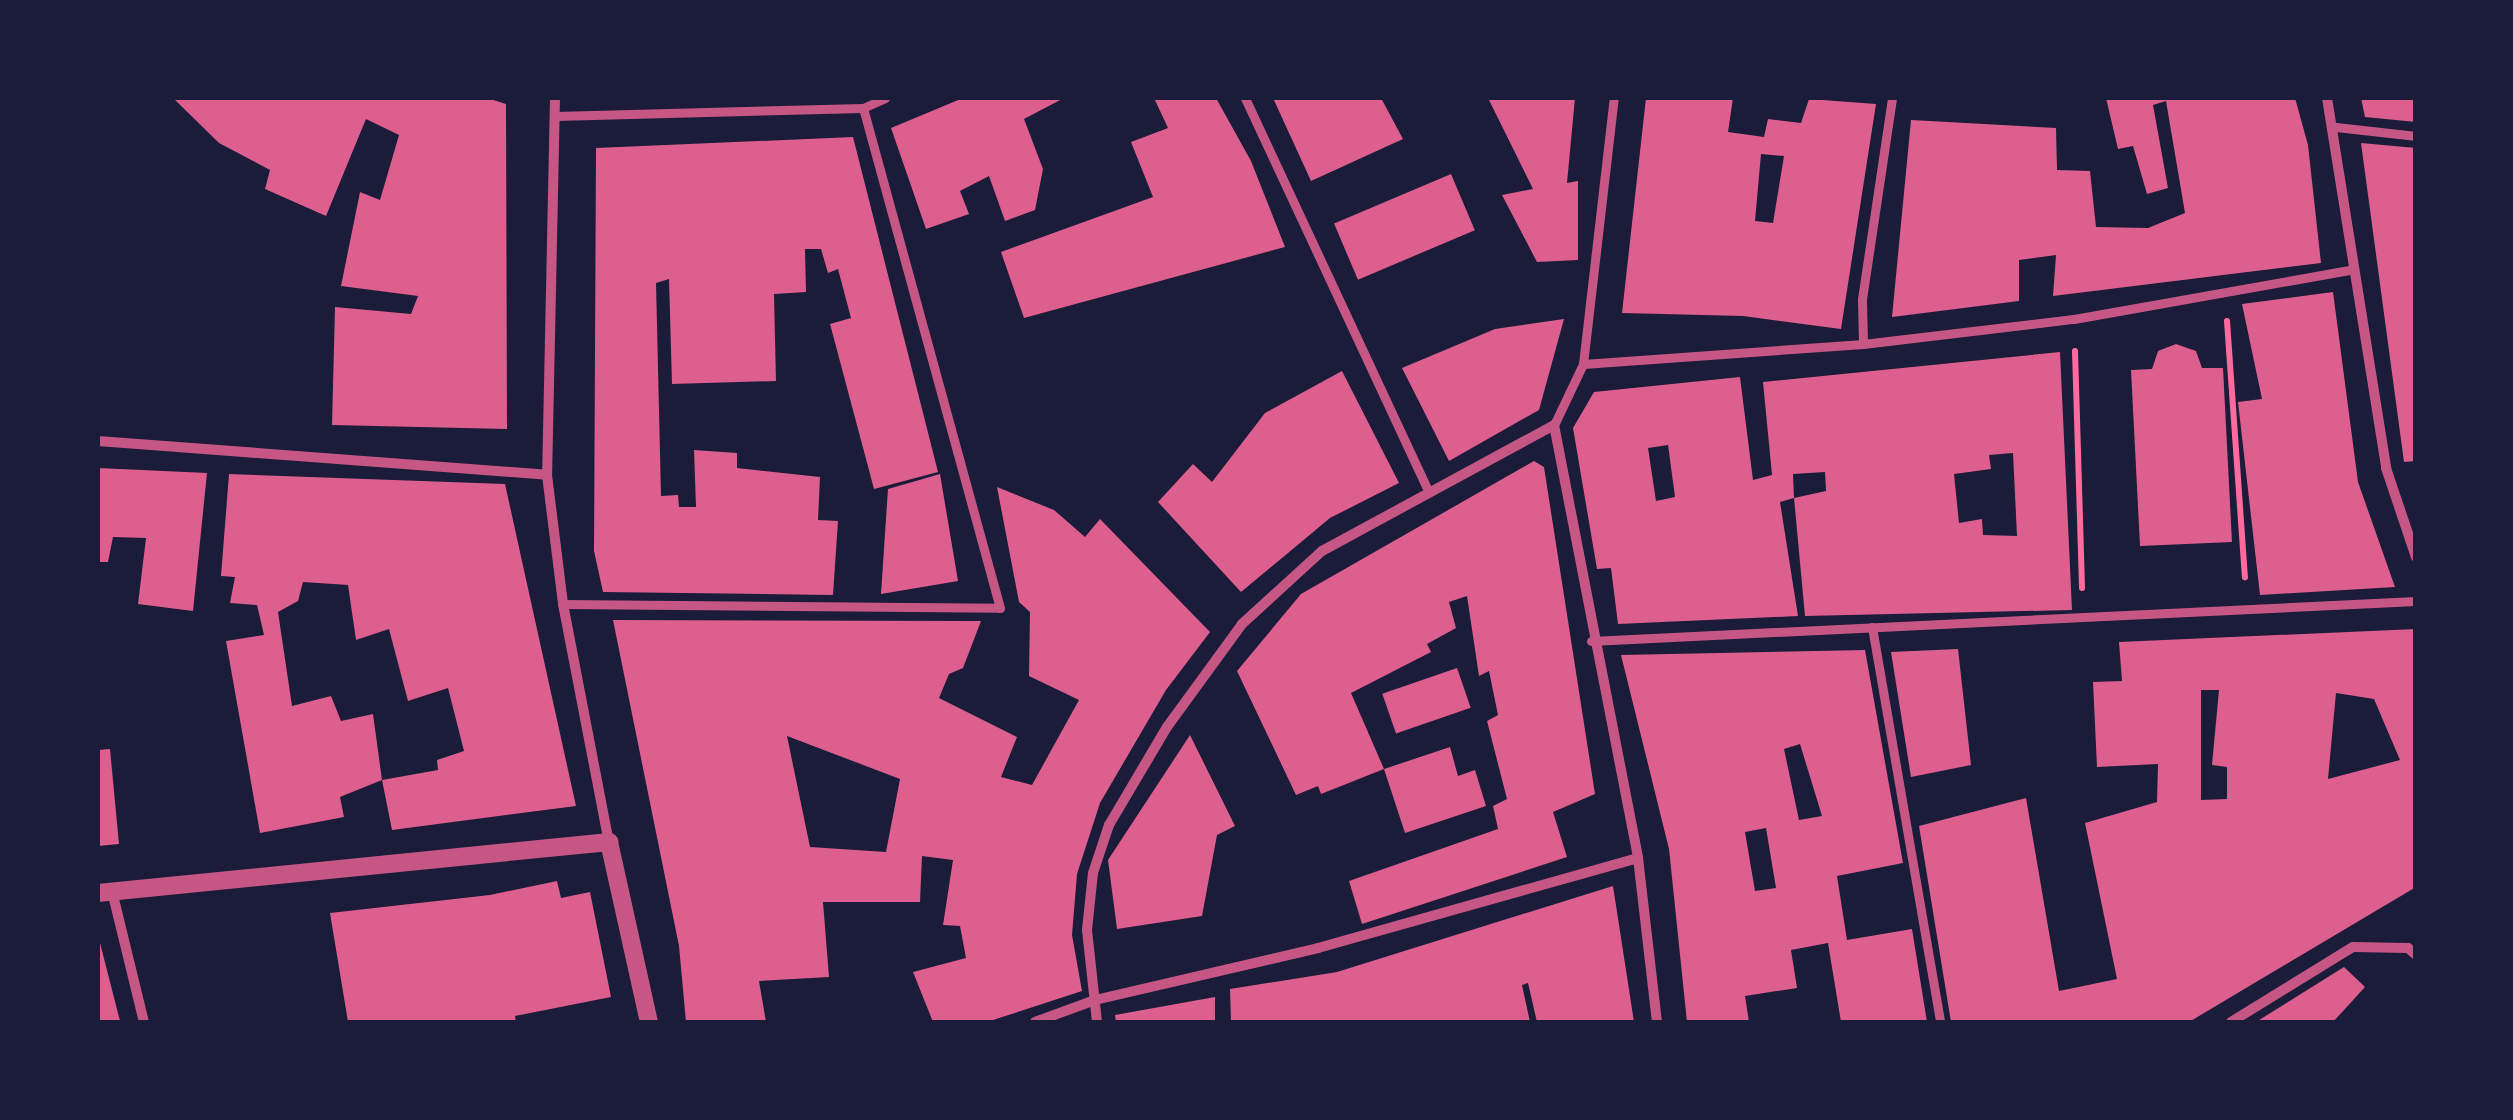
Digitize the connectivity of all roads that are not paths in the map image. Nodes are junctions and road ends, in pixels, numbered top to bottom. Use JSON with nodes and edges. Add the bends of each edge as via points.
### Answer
{"nodes":[{"id":1,"x":543,"y":98,"type":"edge"},
{"id":2,"x":885,"y":98,"type":"edge"},
{"id":3,"x":1245,"y":98,"type":"edge"},
{"id":4,"x":1614,"y":98,"type":"edge"},
{"id":5,"x":1892,"y":98,"type":"edge"},
{"id":6,"x":2327,"y":98,"type":"edge"},
{"id":7,"x":555,"y":100,"type":"edge"},
{"id":8,"x":863,"y":108,"type":"junction"},
{"id":9,"x":556,"y":116,"type":"junction"},
{"id":10,"x":2336,"y":127,"type":"junction"},
{"id":11,"x":2416,"y":136,"type":"edge"},
{"id":12,"x":2354,"y":269,"type":"junction"},
{"id":13,"x":1863,"y":344,"type":"junction"},
{"id":14,"x":1583,"y":364,"type":"junction"},
{"id":15,"x":1554,"y":425,"type":"junction"},
{"id":16,"x":98,"y":440,"type":"edge"},
{"id":17,"x":547,"y":475,"type":"junction"},
{"id":18,"x":1427,"y":489,"type":"junction"},
{"id":19,"x":2416,"y":556,"type":"edge"},
{"id":20,"x":2416,"y":601,"type":"edge"},
{"id":21,"x":563,"y":604,"type":"junction"},
{"id":22,"x":1872,"y":627,"type":"junction"},
{"id":23,"x":1592,"y":641,"type":"junction"},
{"id":24,"x":609,"y":842,"type":"junction"},
{"id":25,"x":1638,"y":858,"type":"junction"},
{"id":26,"x":105,"y":892,"type":"edge"},
{"id":27,"x":2416,"y":956,"type":"edge"},
{"id":28,"x":1095,"y":1000,"type":"junction"},
{"id":29,"x":144,"y":1022,"type":"edge"},
{"id":30,"x":649,"y":1022,"type":"edge"},
{"id":31,"x":1035,"y":1022,"type":"edge"},
{"id":32,"x":1097,"y":1022,"type":"edge"},
{"id":33,"x":1658,"y":1022,"type":"edge"},
{"id":34,"x":1940,"y":1022,"type":"edge"},
{"id":35,"x":2230,"y":1022,"type":"edge"}],
"edges":[{"from":1,"to":7,"type":"street"},
{"from":2,"to":8,"type":"street"},
{"from":3,"to":18,"type":"street"},
{"from":4,"to":14,"type":"street"},
{"from":5,"to":13,"type":"street","via":[[1862,298]]},
{"from":6,"to":10,"type":"street"},
{"from":7,"to":9,"type":"street"},
{"from":8,"to":9,"type":"street"},
{"from":8,"to":21,"type":"street","via":[[1000,608]]},
{"from":9,"to":17,"type":"street"},
{"from":10,"to":11,"type":"street"},
{"from":10,"to":12,"type":"street"},
{"from":12,"to":13,"type":"street","via":[[2074,320]]},
{"from":12,"to":19,"type":"street","via":[[2386,468]]},
{"from":13,"to":14,"type":"street"},
{"from":14,"to":15,"type":"street"},
{"from":15,"to":18,"type":"street"},
{"from":15,"to":23,"type":"street"},
{"from":16,"to":17,"type":"street"},
{"from":17,"to":21,"type":"street"},
{"from":18,"to":28,"type":"street","via":[[1280,584],[1167,726],[1109,825],[1094,872],[1087,930]]},
{"from":20,"to":22,"type":"street"},
{"from":21,"to":24,"type":"street"},
{"from":22,"to":23,"type":"street"},
{"from":22,"to":34,"type":"street"},
{"from":23,"to":25,"type":"street"},
{"from":24,"to":26,"type":"street"},
{"from":24,"to":30,"type":"street"},
{"from":25,"to":28,"type":"street","via":[[1318,948]]},
{"from":25,"to":33,"type":"street"},
{"from":26,"to":29,"type":"street"},
{"from":27,"to":35,"type":"street","via":[[2408,948],[2354,947]]},
{"from":28,"to":31,"type":"street"},
{"from":28,"to":32,"type":"street"}]}
